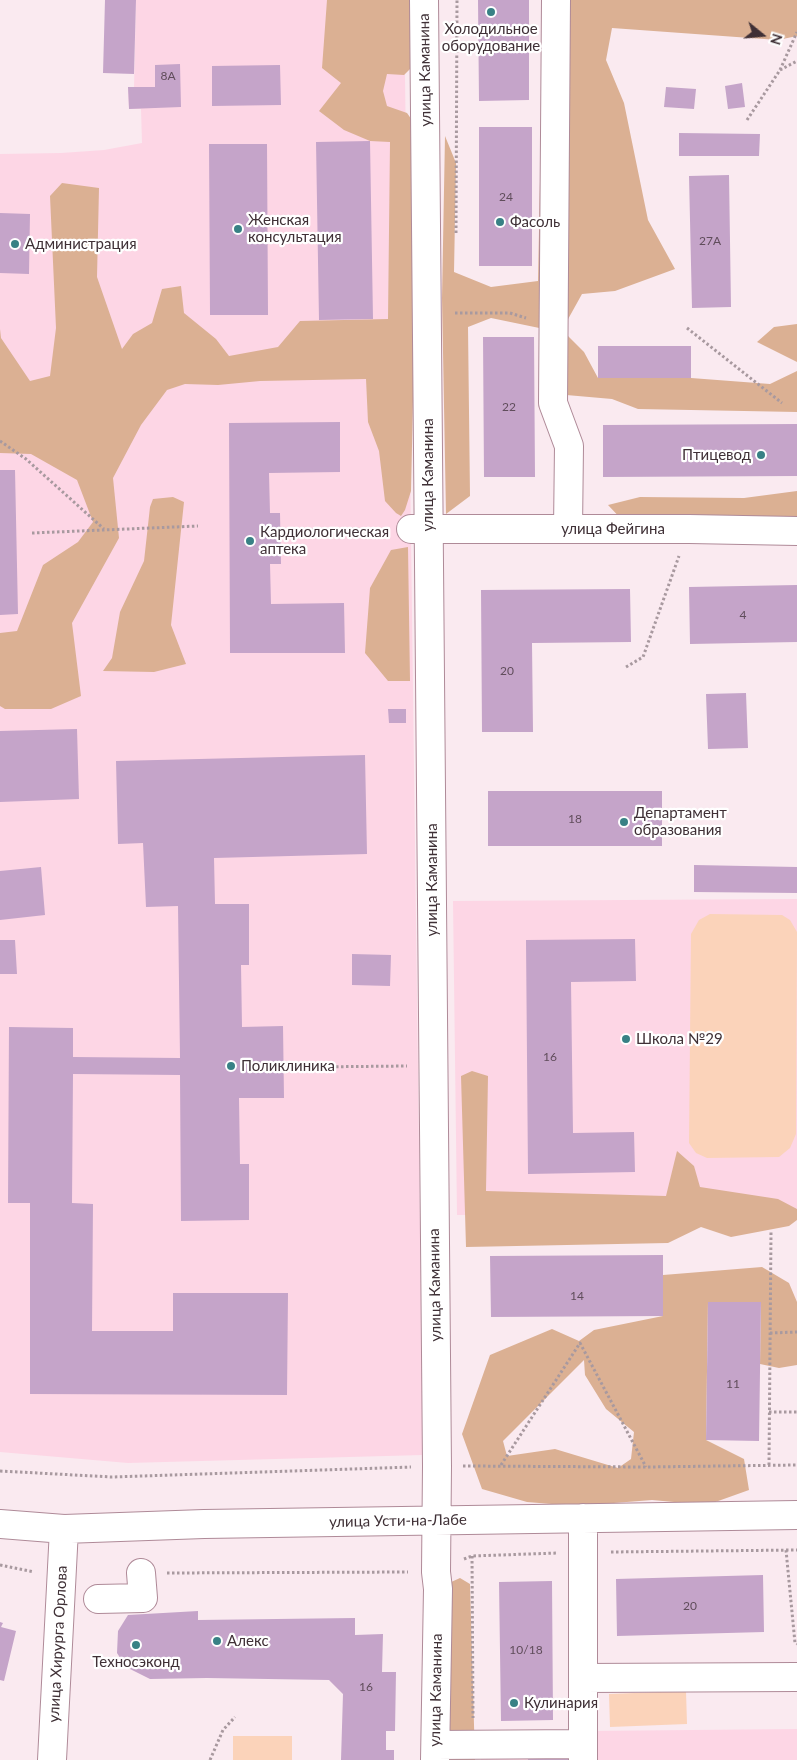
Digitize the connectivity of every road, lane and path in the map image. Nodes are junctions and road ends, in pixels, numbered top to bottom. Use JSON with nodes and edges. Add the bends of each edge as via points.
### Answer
{"nodes":[{"id":1,"x":424,"y":0,"type":"edge"},
{"id":2,"x":556,"y":0,"type":"edge"},
{"id":3,"x":797,"y":32,"type":"edge"},
{"id":4,"x":797,"y":61,"type":"edge"},
{"id":5,"x":780,"y":70,"type":"junction"},
{"id":6,"x":747,"y":120,"type":"dead end"},
{"id":7,"x":455,"y":313,"type":"dead end"},
{"id":8,"x":510,"y":313,"type":"dead end"},
{"id":9,"x":687,"y":328,"type":"dead end"},
{"id":10,"x":782,"y":403,"type":"dead end"},
{"id":11,"x":0,"y":441,"type":"edge"},
{"id":12,"x":198,"y":526,"type":"dead end"},
{"id":13,"x":689,"y":528,"type":"junction"},
{"id":14,"x":420,"y":529,"type":"junction"},
{"id":15,"x":568,"y":529,"type":"junction"},
{"id":16,"x":105,"y":530,"type":"junction"},
{"id":17,"x":312,"y":530,"type":"dead end"},
{"id":18,"x":361,"y":530,"type":"dead end"},
{"id":19,"x":797,"y":531,"type":"edge"},
{"id":20,"x":32,"y":533,"type":"dead end"},
{"id":21,"x":626,"y":667,"type":"dead end"},
{"id":22,"x":433,"y":1066,"type":"junction"},
{"id":23,"x":306,"y":1067,"type":"dead end"},
{"id":24,"x":771,"y":1232,"type":"dead end"},
{"id":25,"x":797,"y":1332,"type":"edge"},
{"id":26,"x":770,"y":1333,"type":"junction"},
{"id":27,"x":769,"y":1412,"type":"junction"},
{"id":28,"x":797,"y":1412,"type":"edge"},
{"id":29,"x":769,"y":1465,"type":"junction"},
{"id":30,"x":797,"y":1465,"type":"edge"},
{"id":31,"x":437,"y":1466,"type":"junction"},
{"id":32,"x":501,"y":1466,"type":"junction"},
{"id":33,"x":647,"y":1467,"type":"junction"},
{"id":34,"x":0,"y":1471,"type":"edge"},
{"id":35,"x":797,"y":1516,"type":"edge"},
{"id":36,"x":583,"y":1518,"type":"junction"},
{"id":37,"x":437,"y":1520,"type":"junction"},
{"id":38,"x":0,"y":1524,"type":"edge"},
{"id":39,"x":64,"y":1529,"type":"junction"},
{"id":40,"x":786,"y":1550,"type":"junction"},
{"id":41,"x":797,"y":1550,"type":"edge"},
{"id":42,"x":583,"y":1552,"type":"junction"},
{"id":43,"x":472,"y":1556,"type":"junction"},
{"id":44,"x":0,"y":1565,"type":"edge"},
{"id":45,"x":436,"y":1572,"type":"junction"},
{"id":46,"x":141,"y":1573,"type":"joint"},
{"id":47,"x":61,"y":1577,"type":"junction"},
{"id":48,"x":98,"y":1599,"type":"dead end"},
{"id":49,"x":797,"y":1644,"type":"edge"},
{"id":50,"x":797,"y":1677,"type":"edge"},
{"id":51,"x":583,"y":1678,"type":"junction"},
{"id":52,"x":235,"y":1717,"type":"dead end"},
{"id":53,"x":473,"y":1744,"type":"junction"},
{"id":54,"x":435,"y":1752,"type":"edge"},
{"id":55,"x":583,"y":1752,"type":"edge"},
{"id":56,"x":52,"y":1760,"type":"edge"},
{"id":57,"x":210,"y":1760,"type":"edge"}],
"edges":[{"from":1,"to":14,"type":"street","name":"улица Каманина"},
{"from":2,"to":15,"type":"street","via":[[553,403],[568,446]]},
{"from":3,"to":5,"type":"path"},
{"from":4,"to":5,"type":"path"},
{"from":5,"to":6,"type":"path"},
{"from":7,"to":8,"type":"path"},
{"from":9,"to":10,"type":"path"},
{"from":11,"to":16,"type":"path","via":[[26,459]]},
{"from":12,"to":16,"type":"path"},
{"from":13,"to":15,"type":"street","name":"улица Фейгина"},
{"from":13,"to":19,"type":"street","name":"улица Фейгина"},
{"from":13,"to":21,"type":"path","via":[[643,657]]},
{"from":14,"to":15,"type":"street","name":"улица Фейгина"},
{"from":14,"to":22,"type":"street","name":"улица Каманина"},
{"from":16,"to":20,"type":"path"},
{"from":17,"to":18,"type":"path"},
{"from":22,"to":23,"type":"path"},
{"from":22,"to":31,"type":"street","name":"улица Каманина"},
{"from":24,"to":26,"type":"path"},
{"from":25,"to":26,"type":"path"},
{"from":26,"to":27,"type":"path"},
{"from":27,"to":28,"type":"path"},
{"from":27,"to":29,"type":"path"},
{"from":29,"to":30,"type":"path"},
{"from":29,"to":33,"type":"path"},
{"from":31,"to":32,"type":"path"},
{"from":31,"to":34,"type":"path","via":[[112,1477]]},
{"from":31,"to":37,"type":"street","name":"улица Каманина"},
{"from":32,"to":33,"type":"path"},
{"from":32,"to":33,"type":"path","via":[[580,1343]]},
{"from":35,"to":36,"type":"street","name":"улица Усти-на-Лабе"},
{"from":36,"to":37,"type":"street","name":"улица Усти-на-Лабе"},
{"from":36,"to":42,"type":"street"},
{"from":37,"to":39,"type":"street","name":"улица Усти-на-Лабе"},
{"from":37,"to":45,"type":"street","name":"улица Каманина"},
{"from":38,"to":39,"type":"street","name":"улица Усти-на-Лабе"},
{"from":39,"to":47,"type":"street","name":"улица Хирурга Орлова"},
{"from":40,"to":41,"type":"path"},
{"from":40,"to":42,"type":"path"},
{"from":40,"to":49,"type":"path"},
{"from":42,"to":43,"type":"path"},
{"from":42,"to":51,"type":"street"},
{"from":43,"to":45,"type":"path"},
{"from":43,"to":53,"type":"path"},
{"from":44,"to":47,"type":"path"},
{"from":45,"to":46,"type":"path"},
{"from":45,"to":54,"type":"street","name":"улица Каманина"},
{"from":46,"to":48,"type":"street","via":[[143,1598]]},
{"from":47,"to":56,"type":"street","name":"улица Хирурга Орлова"},
{"from":50,"to":51,"type":"street"},
{"from":51,"to":55,"type":"street"},
{"from":52,"to":57,"type":"path","via":[[223,1730]]},
{"from":53,"to":54,"type":"street"},
{"from":53,"to":55,"type":"street"}]}
